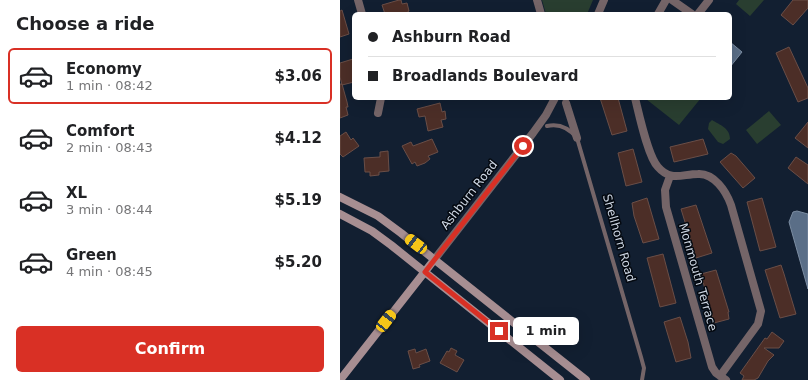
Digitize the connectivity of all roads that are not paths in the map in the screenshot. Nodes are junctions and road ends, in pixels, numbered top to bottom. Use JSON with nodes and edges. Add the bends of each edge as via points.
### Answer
{"nodes":[{"id":1,"x":358,"y":0,"type":"edge"},
{"id":2,"x":537,"y":0,"type":"edge"},
{"id":3,"x":604,"y":0,"type":"edge"},
{"id":4,"x":666,"y":0,"type":"edge"},
{"id":5,"x":672,"y":0,"type":"edge"},
{"id":6,"x":709,"y":0,"type":"edge"},
{"id":7,"x":361,"y":12,"type":"edge"},
{"id":8,"x":541,"y":12,"type":"edge"},
{"id":9,"x":599,"y":12,"type":"edge"},
{"id":10,"x":659,"y":12,"type":"edge"},
{"id":11,"x":689,"y":12,"type":"edge"},
{"id":12,"x":700,"y":12,"type":"edge"},
{"id":13,"x":381,"y":100,"type":"edge"},
{"id":14,"x":554,"y":100,"type":"edge"},
{"id":15,"x":636,"y":100,"type":"edge"},
{"id":16,"x":566,"y":103,"type":"dead end"},
{"id":17,"x":378,"y":113,"type":"dead end"},
{"id":18,"x":547,"y":126,"type":"dead end"},
{"id":19,"x":577,"y":138,"type":"junction"},
{"id":20,"x":670,"y":176,"type":"junction"},
{"id":21,"x":340,"y":196,"type":"edge"},
{"id":22,"x":340,"y":214,"type":"edge"},
{"id":23,"x":434,"y":260,"type":"junction"},
{"id":24,"x":425,"y":272,"type":"junction"},
{"id":25,"x":723,"y":378,"type":"edge"},
{"id":26,"x":340,"y":380,"type":"edge"},
{"id":27,"x":560,"y":380,"type":"edge"},
{"id":28,"x":586,"y":380,"type":"edge"},
{"id":29,"x":642,"y":380,"type":"edge"}],
"edges":[{"from":1,"to":7,"type":"street"},
{"from":2,"to":8,"type":"street"},
{"from":3,"to":9,"type":"street"},
{"from":4,"to":10,"type":"street"},
{"from":5,"to":11,"type":"street"},
{"from":6,"to":12,"type":"street"},
{"from":13,"to":17,"type":"street"},
{"from":14,"to":23,"type":"street","name":"Ashburn Road","via":[[533,133]]},
{"from":15,"to":20,"type":"street","via":[[652,159],[659,169]]},
{"from":16,"to":19,"type":"street","name":"Shellhorn Road"},
{"from":18,"to":19,"type":"lane","via":[[560,125]]},
{"from":19,"to":29,"type":"lane","name":"Shellhorn Road","via":[[644,368]]},
{"from":20,"to":25,"type":"street","name":"Monmouth Terrace","via":[[665,190],[666,207],[707,353],[712,367]]},
{"from":20,"to":25,"type":"street","via":[[705,174],[726,192],[761,307],[758,324]]},
{"from":21,"to":23,"type":"main road","via":[[378,216]]},
{"from":22,"to":24,"type":"main road","via":[[372,231]]},
{"from":23,"to":24,"type":"main road","name":"Ashburn Road"},
{"from":23,"to":28,"type":"main road"},
{"from":24,"to":26,"type":"main road","name":"Ashburn Road"},
{"from":24,"to":27,"type":"main road"}]}
